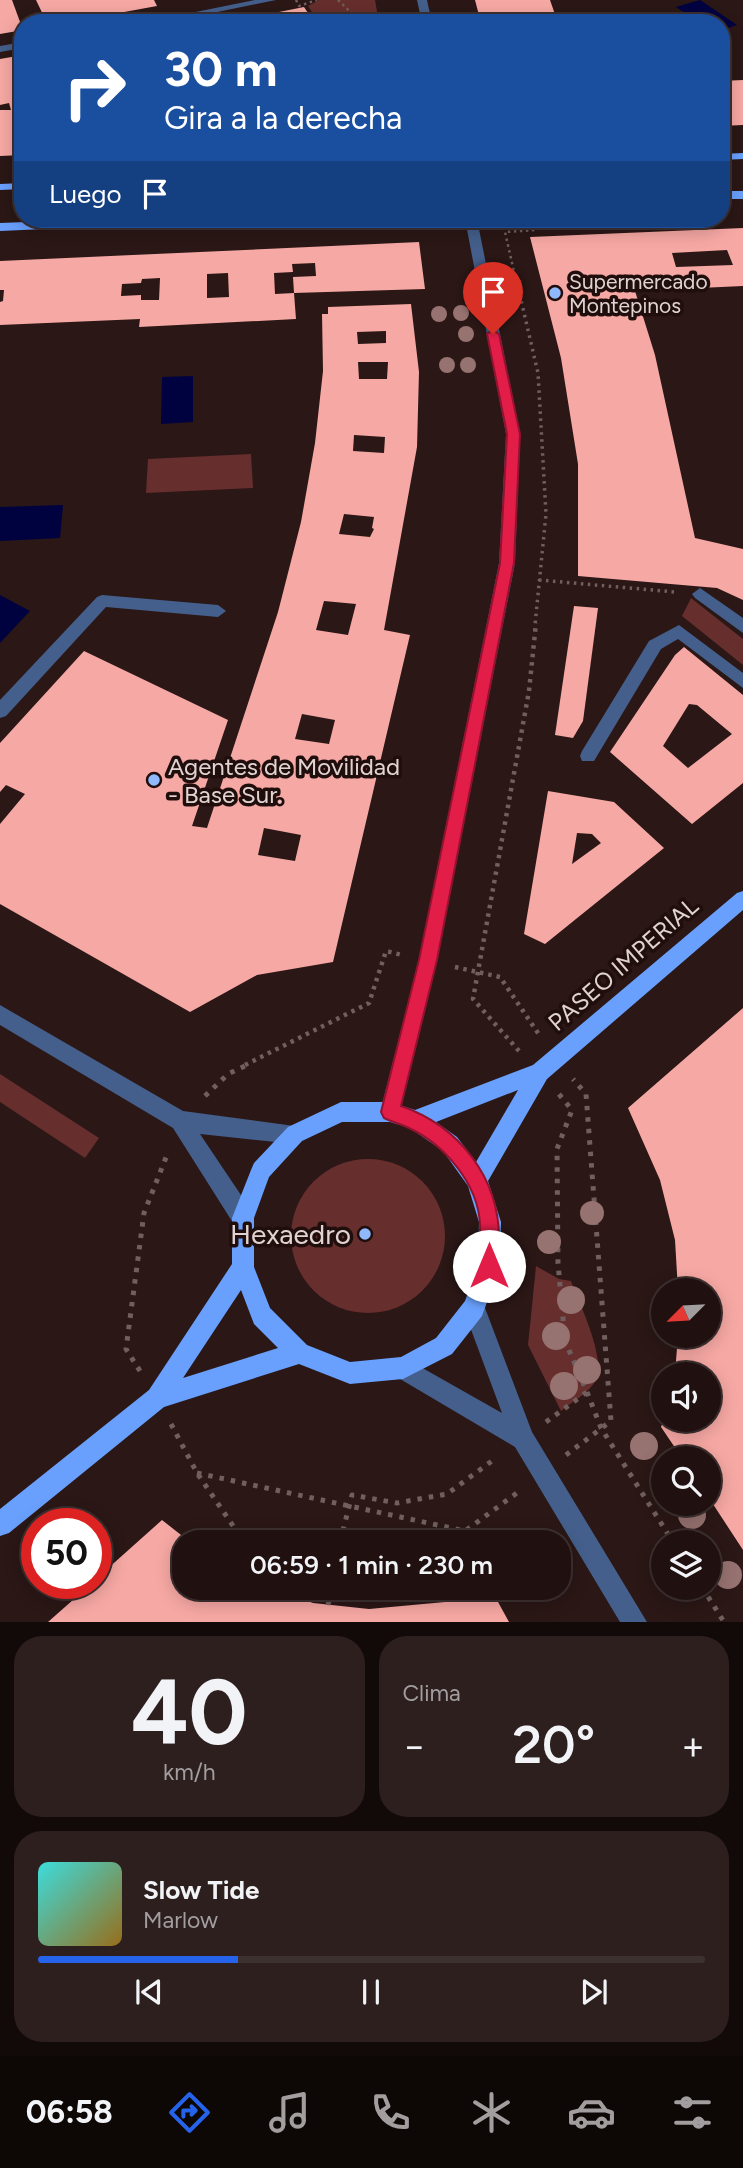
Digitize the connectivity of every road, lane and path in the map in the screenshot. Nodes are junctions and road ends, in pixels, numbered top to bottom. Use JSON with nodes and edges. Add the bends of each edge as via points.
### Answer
{"nodes":[{"id":1,"x":271,"y":0,"type":"edge"},
{"id":2,"x":296,"y":0,"type":"edge"},
{"id":3,"x":317,"y":0,"type":"edge"},
{"id":4,"x":338,"y":0,"type":"edge"},
{"id":5,"x":189,"y":14,"type":"edge"},
{"id":6,"x":353,"y":14,"type":"edge"},
{"id":7,"x":473,"y":228,"type":"edge"},
{"id":8,"x":540,"y":580,"type":"dead end"},
{"id":9,"x":701,"y":594,"type":"joint"},
{"id":10,"x":218,"y":611,"type":"dead end"},
{"id":11,"x":743,"y":627,"type":"edge"},
{"id":12,"x":743,"y":682,"type":"edge"},
{"id":13,"x":0,"y":711,"type":"edge"},
{"id":14,"x":588,"y":756,"type":"dead end"},
{"id":15,"x":743,"y":899,"type":"edge"},
{"id":16,"x":428,"y":960,"type":"junction"},
{"id":17,"x":0,"y":1014,"type":"edge"},
{"id":18,"x":548,"y":1066,"type":"junction"},
{"id":19,"x":572,"y":1110,"type":"dead end"},
{"id":20,"x":390,"y":1112,"type":"junction"},
{"id":21,"x":415,"y":1120,"type":"junction"},
{"id":22,"x":180,"y":1121,"type":"junction"},
{"id":23,"x":295,"y":1134,"type":"junction"},
{"id":24,"x":477,"y":1180,"type":"junction"},
{"id":25,"x":243,"y":1218,"type":"junction"},
{"id":26,"x":243,"y":1267,"type":"junction"},
{"id":27,"x":474,"y":1308,"type":"junction"},
{"id":28,"x":299,"y":1353,"type":"junction"},
{"id":29,"x":403,"y":1368,"type":"junction"},
{"id":30,"x":587,"y":1392,"type":"junction"},
{"id":31,"x":157,"y":1398,"type":"junction"},
{"id":32,"x":543,"y":1424,"type":"dead end"},
{"id":33,"x":601,"y":1428,"type":"junction"},
{"id":34,"x":523,"y":1438,"type":"junction"},
{"id":35,"x":499,"y":1456,"type":"dead end"},
{"id":36,"x":544,"y":1472,"type":"junction"},
{"id":37,"x":197,"y":1473,"type":"junction"},
{"id":38,"x":349,"y":1506,"type":"junction"},
{"id":39,"x":0,"y":1524,"type":"edge"},
{"id":40,"x":236,"y":1530,"type":"edge"},
{"id":41,"x":343,"y":1530,"type":"edge"},
{"id":42,"x":665,"y":1530,"type":"edge"},
{"id":43,"x":329,"y":1600,"type":"edge"},
{"id":44,"x":710,"y":1600,"type":"edge"},
{"id":45,"x":328,"y":1605,"type":"dead end"},
{"id":46,"x":634,"y":1622,"type":"edge"},
{"id":47,"x":724,"y":1622,"type":"edge"}],
"edges":[{"from":1,"to":5,"type":"street"},
{"from":2,"to":3,"type":"path","via":[[299,6]]},
{"from":4,"to":6,"type":"path"},
{"from":7,"to":16,"type":"street","via":[[513,434],[507,563]]},
{"from":8,"to":9,"type":"path"},
{"from":9,"to":11,"type":"street"},
{"from":10,"to":13,"type":"street","via":[[102,601]]},
{"from":12,"to":14,"type":"street","via":[[679,631],[655,645]]},
{"from":15,"to":18,"type":"main road","name":"PASEO IMPERIAL"},
{"from":16,"to":18,"type":"path","via":[[500,977]]},
{"from":16,"to":20,"type":"street"},
{"from":16,"to":22,"type":"path","via":[[386,951],[369,1003],[228,1074]]},
{"from":17,"to":22,"type":"street"},
{"from":18,"to":21,"type":"main road","name":"PASEO IMPERIAL"},
{"from":18,"to":24,"type":"main road","name":"PASEO IMPERIAL"},
{"from":18,"to":33,"type":"path","via":[[586,1094],[611,1421]]},
{"from":19,"to":30,"type":"path","via":[[557,1149],[558,1263],[565,1341]]},
{"from":20,"to":21,"type":"main road"},
{"from":20,"to":23,"type":"main road","via":[[341,1112]]},
{"from":21,"to":24,"type":"main road","via":[[450,1144]]},
{"from":22,"to":23,"type":"street"},
{"from":22,"to":25,"type":"street"},
{"from":22,"to":31,"type":"path","via":[[144,1213],[126,1349]]},
{"from":23,"to":25,"type":"main road","via":[[261,1170]]},
{"from":24,"to":27,"type":"main road","via":[[490,1222],[489,1266]]},
{"from":25,"to":26,"type":"main road"},
{"from":26,"to":28,"type":"main road","via":[[262,1316]]},
{"from":26,"to":31,"type":"main road"},
{"from":27,"to":29,"type":"main road","via":[[444,1346]]},
{"from":27,"to":34,"type":"street"},
{"from":28,"to":29,"type":"main road","via":[[350,1373]]},
{"from":28,"to":31,"type":"main road"},
{"from":29,"to":34,"type":"street"},
{"from":30,"to":32,"type":"path"},
{"from":30,"to":33,"type":"path"},
{"from":31,"to":37,"type":"path"},
{"from":31,"to":39,"type":"main road"},
{"from":33,"to":36,"type":"path"},
{"from":33,"to":42,"type":"path"},
{"from":34,"to":36,"type":"street"},
{"from":35,"to":38,"type":"path","via":[[447,1494],[397,1503],[352,1495]]},
{"from":36,"to":38,"type":"path","via":[[465,1531]]},
{"from":36,"to":46,"type":"street"},
{"from":37,"to":38,"type":"path"},
{"from":37,"to":40,"type":"path"},
{"from":38,"to":41,"type":"path"},
{"from":43,"to":45,"type":"path"},
{"from":44,"to":47,"type":"path"}]}
